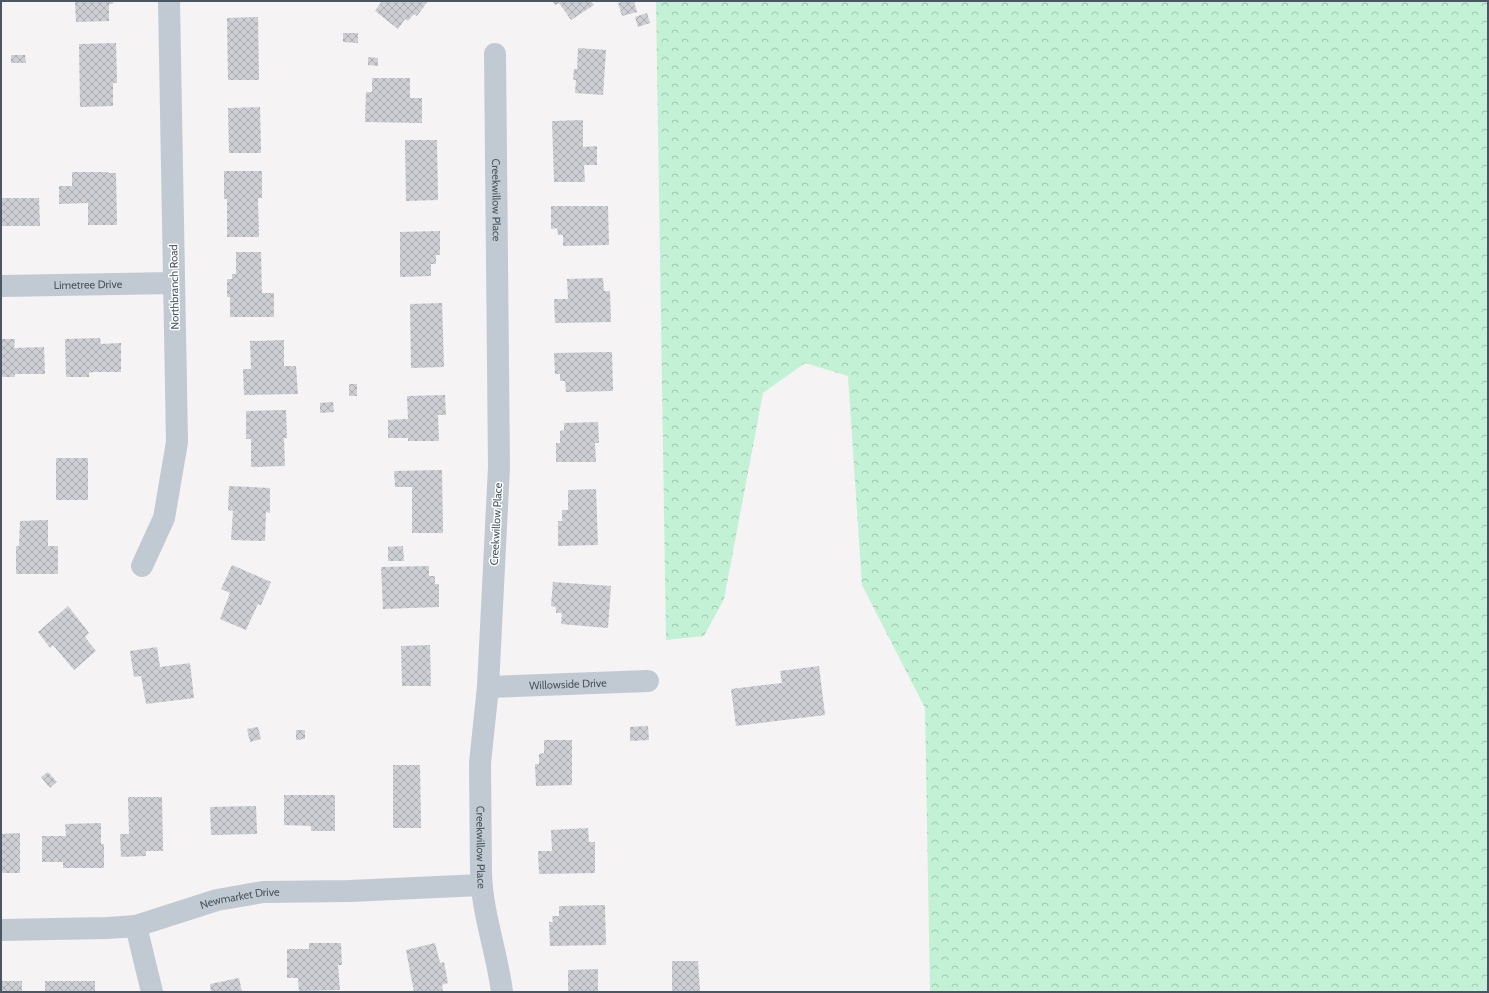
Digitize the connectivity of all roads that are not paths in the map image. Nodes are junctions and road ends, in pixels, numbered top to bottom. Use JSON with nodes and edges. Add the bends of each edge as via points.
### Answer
{"nodes":[{"id":1,"x":169,"y":1,"type":"edge"},
{"id":2,"x":495,"y":54,"type":"dead end"},
{"id":3,"x":174,"y":283,"type":"junction"},
{"id":4,"x":1,"y":286,"type":"edge"},
{"id":5,"x":142,"y":566,"type":"dead end"},
{"id":6,"x":648,"y":681,"type":"dead end"},
{"id":7,"x":488,"y":687,"type":"junction"},
{"id":8,"x":481,"y":886,"type":"junction"},
{"id":9,"x":136,"y":926,"type":"junction"},
{"id":10,"x":1,"y":930,"type":"edge"},
{"id":11,"x":152,"y":992,"type":"edge"},
{"id":12,"x":502,"y":992,"type":"edge"}],
"edges":[{"from":1,"to":3,"type":"street","name":"Northbranch Road"},
{"from":2,"to":7,"type":"street","name":"Creekwillow Place","via":[[499,467]]},
{"from":3,"to":4,"type":"street","name":"Limetree Drive"},
{"from":3,"to":5,"type":"street","name":"Northbranch Road","via":[[177,442],[164,518]]},
{"from":6,"to":7,"type":"street","name":"Willowside Drive"},
{"from":7,"to":8,"type":"street","name":"Creekwillow Place","via":[[480,763]]},
{"from":8,"to":9,"type":"street","name":"Newmarket Drive","via":[[263,892],[216,900]]},
{"from":8,"to":12,"type":"street","name":"Creekwillow Place"},
{"from":9,"to":10,"type":"street","name":"Newmarket Drive"},
{"from":9,"to":11,"type":"street"}]}
